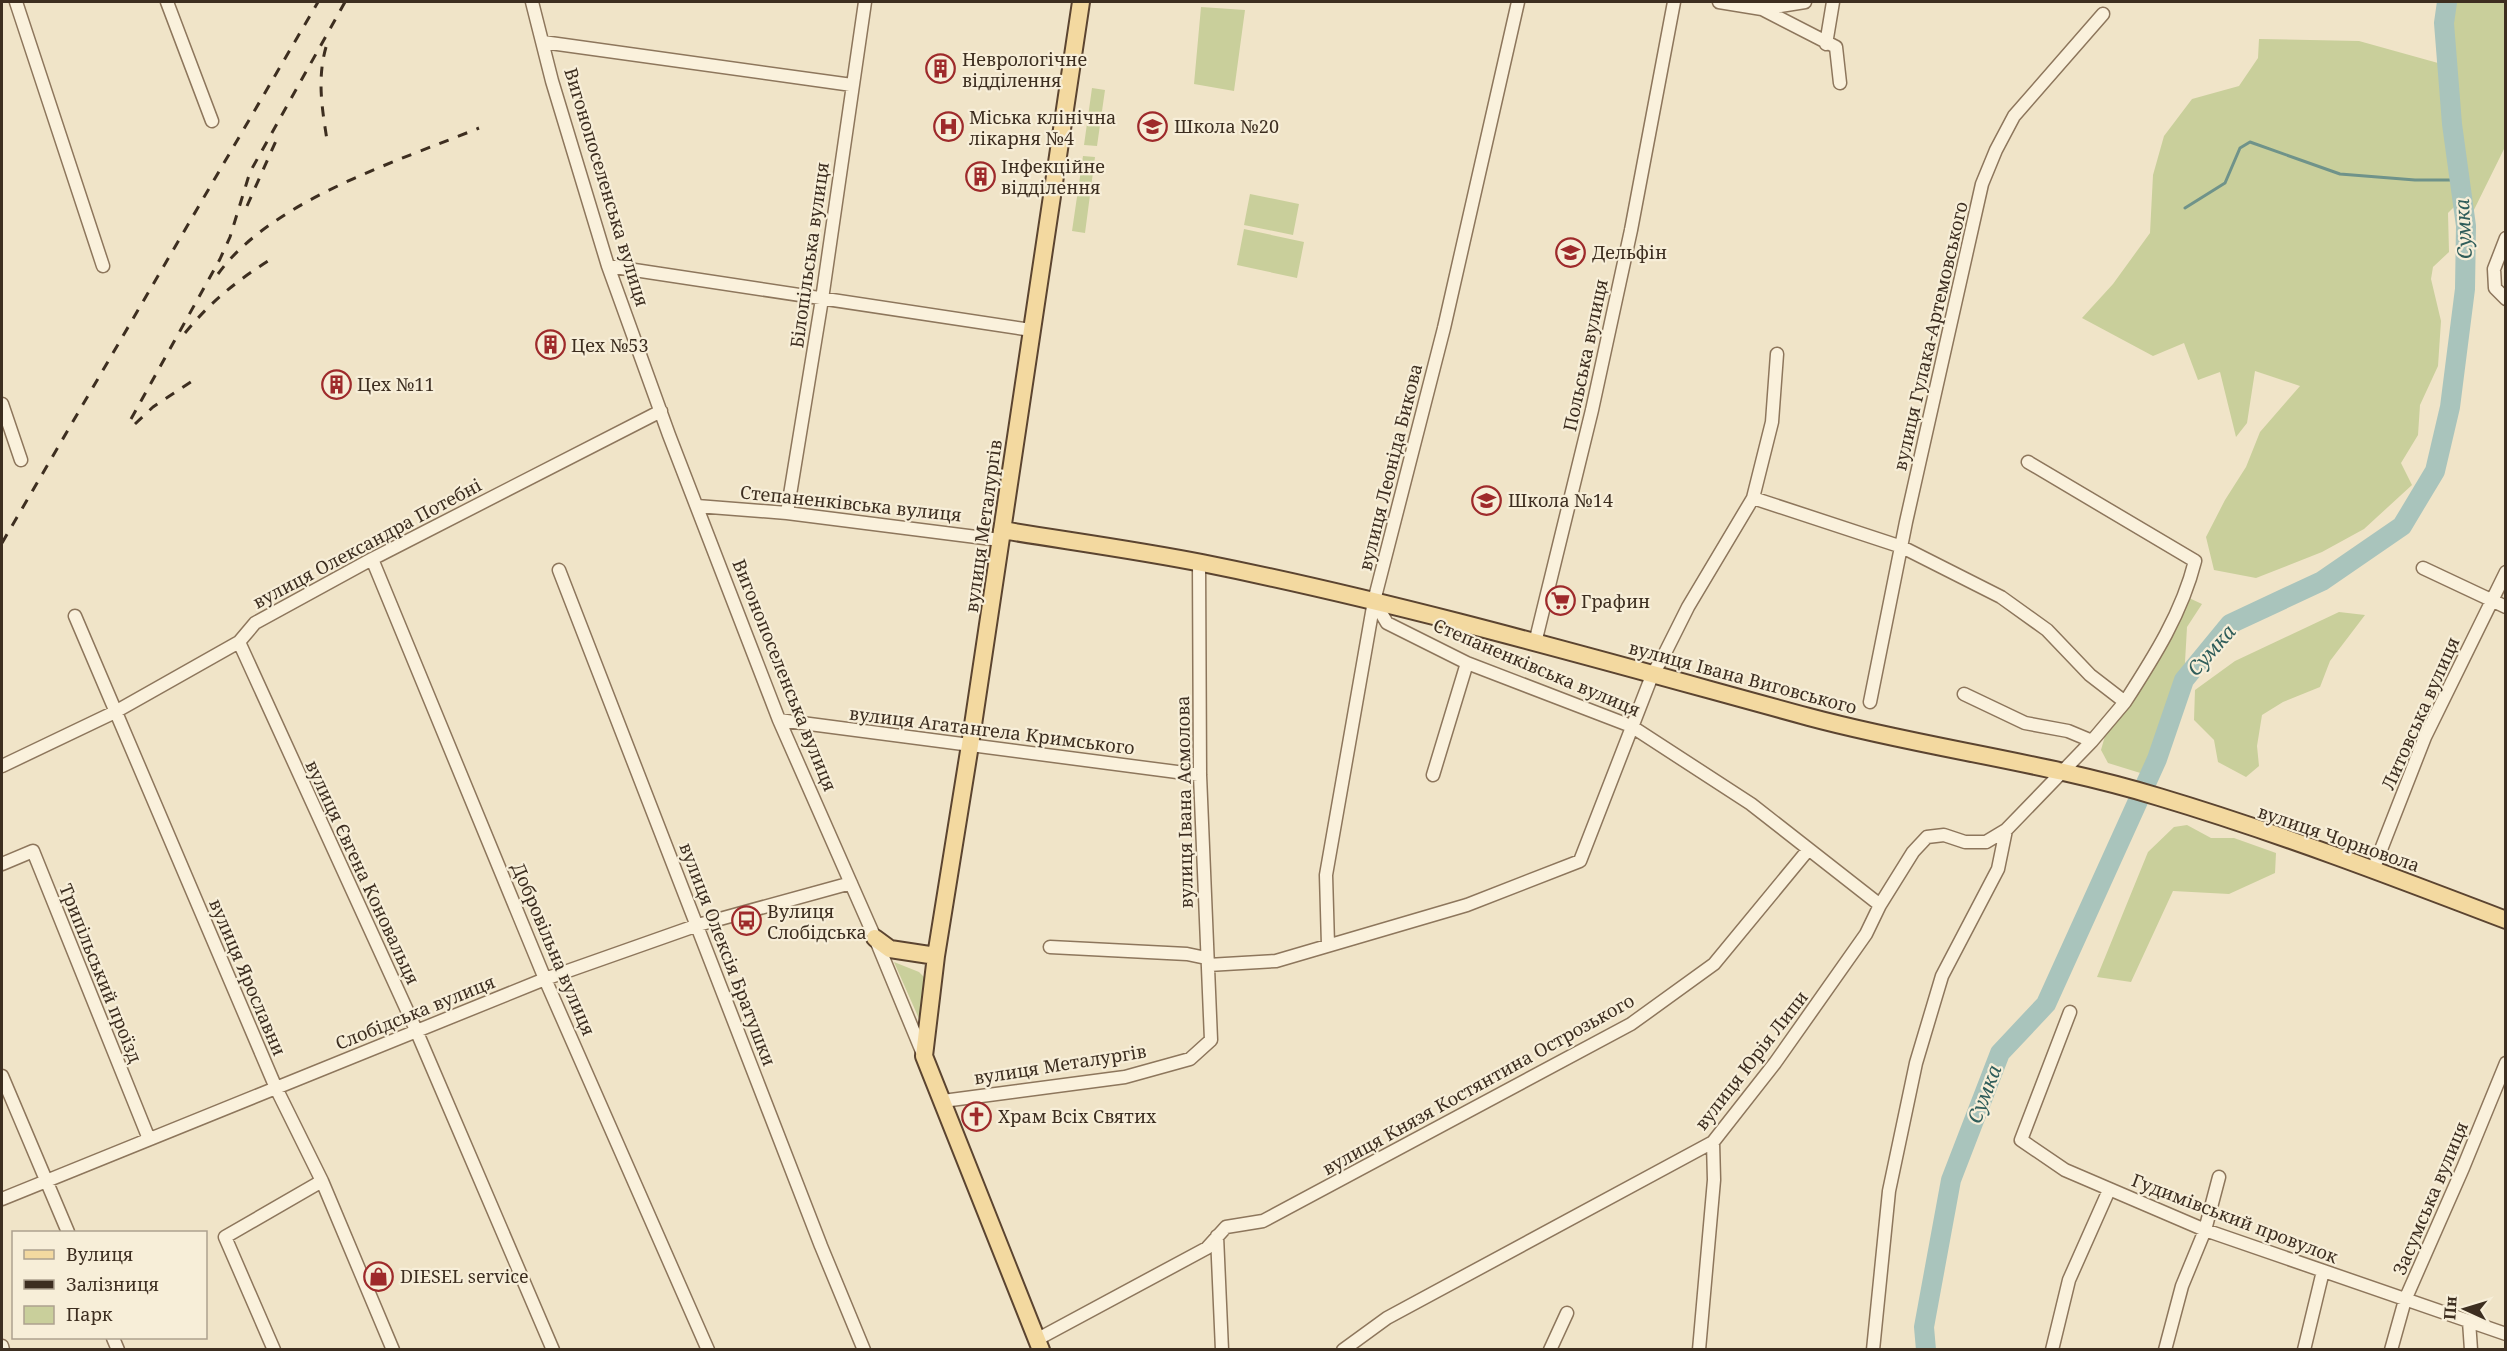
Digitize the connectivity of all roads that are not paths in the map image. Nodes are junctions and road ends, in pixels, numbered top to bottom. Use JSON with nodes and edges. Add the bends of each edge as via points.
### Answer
{"nodes":[{"id":1,"x":16,"y":2,"type":"edge"},
{"id":2,"x":167,"y":2,"type":"edge"},
{"id":3,"x":532,"y":2,"type":"edge"},
{"id":4,"x":865,"y":2,"type":"edge"},
{"id":5,"x":1081,"y":2,"type":"edge"},
{"id":6,"x":1518,"y":2,"type":"edge"},
{"id":7,"x":1674,"y":2,"type":"edge"},
{"id":8,"x":1719,"y":2,"type":"edge"},
{"id":9,"x":1805,"y":2,"type":"edge"},
{"id":10,"x":1833,"y":2,"type":"edge"},
{"id":11,"x":1762,"y":9,"type":"junction"},
{"id":12,"x":2103,"y":14,"type":"dead end"},
{"id":13,"x":543,"y":42,"type":"junction"},
{"id":14,"x":1826,"y":44,"type":"junction"},
{"id":15,"x":1840,"y":83,"type":"dead end"},
{"id":16,"x":852,"y":85,"type":"junction"},
{"id":17,"x":212,"y":121,"type":"dead end"},
{"id":18,"x":2505,"y":238,"type":"edge"},
{"id":19,"x":103,"y":266,"type":"dead end"},
{"id":20,"x":608,"y":266,"type":"junction"},
{"id":21,"x":822,"y":299,"type":"junction"},
{"id":22,"x":2505,"y":299,"type":"edge"},
{"id":23,"x":1031,"y":330,"type":"junction"},
{"id":24,"x":1778,"y":354,"type":"dead end"},
{"id":25,"x":2,"y":404,"type":"edge"},
{"id":26,"x":661,"y":411,"type":"junction"},
{"id":27,"x":21,"y":460,"type":"dead end"},
{"id":28,"x":2028,"y":462,"type":"dead end"},
{"id":29,"x":1753,"y":498,"type":"junction"},
{"id":30,"x":697,"y":506,"type":"junction"},
{"id":31,"x":787,"y":513,"type":"junction"},
{"id":32,"x":1001,"y":535,"type":"junction"},
{"id":33,"x":1902,"y":547,"type":"junction"},
{"id":34,"x":372,"y":559,"type":"junction"},
{"id":35,"x":1198,"y":562,"type":"junction"},
{"id":36,"x":2423,"y":568,"type":"dead end"},
{"id":37,"x":559,"y":570,"type":"dead end"},
{"id":38,"x":2505,"y":572,"type":"edge"},
{"id":39,"x":1374,"y":601,"type":"junction"},
{"id":40,"x":2492,"y":601,"type":"junction"},
{"id":41,"x":2505,"y":607,"type":"edge"},
{"id":42,"x":75,"y":616,"type":"dead end"},
{"id":43,"x":239,"y":642,"type":"junction"},
{"id":44,"x":1535,"y":643,"type":"junction"},
{"id":45,"x":1467,"y":663,"type":"junction"},
{"id":46,"x":1653,"y":673,"type":"junction"},
{"id":47,"x":1965,"y":694,"type":"dead end"},
{"id":48,"x":1870,"y":702,"type":"dead end"},
{"id":49,"x":2125,"y":702,"type":"junction"},
{"id":50,"x":115,"y":712,"type":"junction"},
{"id":51,"x":779,"y":720,"type":"junction"},
{"id":52,"x":1630,"y":726,"type":"junction"},
{"id":53,"x":2092,"y":741,"type":"junction"},
{"id":54,"x":970,"y":745,"type":"junction"},
{"id":55,"x":2,"y":766,"type":"edge"},
{"id":56,"x":2062,"y":772,"type":"junction"},
{"id":57,"x":1200,"y":775,"type":"junction"},
{"id":58,"x":1433,"y":775,"type":"dead end"},
{"id":59,"x":2103,"y":782,"type":"joint"},
{"id":60,"x":2006,"y":830,"type":"junction"},
{"id":61,"x":1808,"y":850,"type":"junction"},
{"id":62,"x":2,"y":864,"type":"edge"},
{"id":63,"x":2373,"y":870,"type":"junction"},
{"id":64,"x":851,"y":883,"type":"junction"},
{"id":65,"x":1880,"y":905,"type":"junction"},
{"id":66,"x":2505,"y":920,"type":"edge"},
{"id":67,"x":698,"y":925,"type":"junction"},
{"id":68,"x":875,"y":938,"type":"junction"},
{"id":69,"x":1328,"y":945,"type":"junction"},
{"id":70,"x":1050,"y":947,"type":"dead end"},
{"id":71,"x":936,"y":956,"type":"junction"},
{"id":72,"x":1207,"y":962,"type":"junction"},
{"id":73,"x":545,"y":979,"type":"junction"},
{"id":74,"x":2070,"y":1012,"type":"dead end"},
{"id":75,"x":416,"y":1030,"type":"junction"},
{"id":76,"x":1211,"y":1040,"type":"joint"},
{"id":77,"x":924,"y":1056,"type":"junction"},
{"id":78,"x":2505,"y":1063,"type":"edge"},
{"id":79,"x":2,"y":1076,"type":"edge"},
{"id":80,"x":276,"y":1088,"type":"junction"},
{"id":81,"x":942,"y":1101,"type":"junction"},
{"id":82,"x":149,"y":1139,"type":"junction"},
{"id":83,"x":1713,"y":1142,"type":"junction"},
{"id":84,"x":2219,"y":1177,"type":"dead end"},
{"id":85,"x":46,"y":1181,"type":"junction"},
{"id":86,"x":322,"y":1181,"type":"junction"},
{"id":87,"x":2109,"y":1190,"type":"junction"},
{"id":88,"x":2,"y":1199,"type":"edge"},
{"id":89,"x":2205,"y":1230,"type":"junction"},
{"id":90,"x":67,"y":1231,"type":"edge"},
{"id":91,"x":1217,"y":1236,"type":"junction"},
{"id":92,"x":2323,"y":1271,"type":"junction"},
{"id":93,"x":2405,"y":1300,"type":"junction"},
{"id":94,"x":1567,"y":1314,"type":"dead end"},
{"id":95,"x":2469,"y":1321,"type":"junction"},
{"id":96,"x":2505,"y":1334,"type":"edge"},
{"id":97,"x":1039,"y":1345,"type":"edge"},
{"id":98,"x":274,"y":1350,"type":"edge"},
{"id":99,"x":393,"y":1350,"type":"edge"},
{"id":100,"x":554,"y":1350,"type":"edge"},
{"id":101,"x":708,"y":1350,"type":"edge"},
{"id":102,"x":864,"y":1350,"type":"edge"},
{"id":103,"x":1222,"y":1350,"type":"edge"},
{"id":104,"x":1343,"y":1350,"type":"edge"},
{"id":105,"x":1550,"y":1350,"type":"edge"},
{"id":106,"x":1700,"y":1350,"type":"edge"},
{"id":107,"x":1873,"y":1350,"type":"edge"},
{"id":108,"x":2052,"y":1350,"type":"edge"},
{"id":109,"x":2165,"y":1350,"type":"edge"},
{"id":110,"x":2304,"y":1350,"type":"edge"},
{"id":111,"x":2391,"y":1350,"type":"edge"},
{"id":112,"x":2471,"y":1350,"type":"edge"}],
"edges":[{"from":1,"to":19,"type":"street"},
{"from":2,"to":17,"type":"street"},
{"from":3,"to":13,"type":"street","name":"Вигонопоселенська вулиця"},
{"from":4,"to":16,"type":"street","name":"Білопільська вулиця"},
{"from":5,"to":23,"type":"main road","name":"вулиця Металургів"},
{"from":6,"to":39,"type":"street","name":"вулиця Леоніда Бикова","via":[[1444,328]]},
{"from":7,"to":44,"type":"street","name":"Польська вулиця","via":[[1592,410]]},
{"from":8,"to":11,"type":"street"},
{"from":9,"to":11,"type":"street"},
{"from":10,"to":14,"type":"street"},
{"from":11,"to":14,"type":"street"},
{"from":12,"to":33,"type":"street","name":"вулиця Гулака-Артемовського","via":[[2014,116],[1982,184]]},
{"from":13,"to":16,"type":"street"},
{"from":13,"to":20,"type":"street","name":"Вигонопоселенська вулиця"},
{"from":14,"to":15,"type":"street","via":[[1836,47]]},
{"from":16,"to":21,"type":"street","name":"Білопільська вулиця"},
{"from":18,"to":22,"type":"street","via":[[2494,269],[2495,288]]},
{"from":20,"to":21,"type":"street"},
{"from":20,"to":26,"type":"street","name":"Вигонопоселенська вулиця"},
{"from":21,"to":23,"type":"street"},
{"from":21,"to":31,"type":"street","name":"Білопільська вулиця"},
{"from":23,"to":32,"type":"main road","name":"вулиця Металургів"},
{"from":24,"to":29,"type":"street","via":[[1772,422]]},
{"from":25,"to":27,"type":"street"},
{"from":26,"to":30,"type":"street","name":"Вигонопоселенська вулиця"},
{"from":26,"to":34,"type":"street","name":"вулиця Олександра Потебні"},
{"from":28,"to":49,"type":"street","via":[[2195,561],[2187,591],[2157,652]]},
{"from":29,"to":33,"type":"street"},
{"from":29,"to":46,"type":"street"},
{"from":30,"to":31,"type":"street","name":"Степаненківська вулиця"},
{"from":30,"to":51,"type":"street","name":"Вигонопоселенська вулиця"},
{"from":31,"to":32,"type":"street","name":"Степаненківська вулиця"},
{"from":32,"to":35,"type":"main road","name":"Степаненківська вулиця"},
{"from":32,"to":54,"type":"main road","name":"вулиця Металургів"},
{"from":33,"to":48,"type":"street","name":"вулиця Гулака-Артемовського"},
{"from":33,"to":49,"type":"street","via":[[2001,597],[2047,630],[2090,675]]},
{"from":34,"to":43,"type":"street","name":"вулиця Олександра Потебні","via":[[255,623]]},
{"from":34,"to":73,"type":"street","name":"Добровільна вулиця"},
{"from":35,"to":39,"type":"main road","name":"Степаненківська вулиця"},
{"from":35,"to":57,"type":"street","name":"вулиця Івана Асмолова"},
{"from":36,"to":40,"type":"street"},
{"from":37,"to":67,"type":"street","name":"вулиця Олексія Братушки"},
{"from":38,"to":40,"type":"street","name":"Литовська вулиця"},
{"from":39,"to":44,"type":"main road","name":"вулиця Івана Виговського"},
{"from":39,"to":45,"type":"street","name":"Степаненківська вулиця","via":[[1387,623]]},
{"from":39,"to":69,"type":"street","name":"вулиця Леоніда Бикова","via":[[1326,875]]},
{"from":40,"to":41,"type":"street"},
{"from":40,"to":63,"type":"street","name":"Литовська вулиця","via":[[2425,737]]},
{"from":42,"to":50,"type":"street","name":"вулиця Ярославни"},
{"from":43,"to":50,"type":"street","name":"вулиця Олександра Потебні"},
{"from":43,"to":75,"type":"street","name":"вулиця Євгена Коновальця"},
{"from":44,"to":46,"type":"main road","name":"вулиця Івана Виговського"},
{"from":45,"to":52,"type":"street","name":"Степаненківська вулиця"},
{"from":45,"to":58,"type":"street"},
{"from":46,"to":52,"type":"street"},
{"from":46,"to":56,"type":"main road","name":"вулиця Івана Виговського","via":[[1813,718]]},
{"from":47,"to":53,"type":"street","via":[[2025,723],[2068,731]]},
{"from":49,"to":53,"type":"street"},
{"from":50,"to":55,"type":"street","name":"вулиця Олександра Потебні"},
{"from":50,"to":80,"type":"street","name":"вулиця Ярославни"},
{"from":51,"to":54,"type":"street","name":"вулиця Агатангела Кримського"},
{"from":51,"to":64,"type":"street","name":"Вигонопоселенська вулиця"},
{"from":52,"to":61,"type":"street","name":"Степаненківська вулиця","via":[[1750,804]]},
{"from":52,"to":69,"type":"street","via":[[1580,861],[1467,905]]},
{"from":53,"to":56,"type":"street"},
{"from":54,"to":57,"type":"street","name":"вулиця Агатангела Кримського"},
{"from":54,"to":71,"type":"main road","name":"вулиця Металургів"},
{"from":56,"to":59,"type":"main road","name":"вулиця Івана Виговського"},
{"from":56,"to":60,"type":"street"},
{"from":57,"to":72,"type":"street","name":"вулиця Івана Асмолова"},
{"from":59,"to":63,"type":"main road","name":"вулиця Чорновола","via":[[2158,796]]},
{"from":60,"to":65,"type":"street","name":"вулиця Юрія Липи","via":[[1986,842],[1965,842],[1944,835],[1927,837]]},
{"from":60,"to":107,"type":"street","via":[[1998,869],[1942,976],[1916,1063],[1889,1191]]},
{"from":61,"to":65,"type":"street","name":"Степаненківська вулиця"},
{"from":61,"to":91,"type":"street","name":"вулиця Князя Костянтина Острозького","via":[[1714,964],[1630,1024],[1263,1221],[1226,1227]]},
{"from":62,"to":82,"type":"street","name":"Трипільський проїзд","via":[[33,851]]},
{"from":63,"to":66,"type":"main road","name":"вулиця Чорновола"},
{"from":64,"to":67,"type":"street","name":"Слобідська вулиця"},
{"from":64,"to":68,"type":"street","name":"Вигонопоселенська вулиця"},
{"from":65,"to":83,"type":"street","name":"вулиця Юрія Липи","via":[[1866,934],[1775,1063]]},
{"from":67,"to":73,"type":"street","name":"Слобідська вулиця"},
{"from":67,"to":102,"type":"street","name":"вулиця Олексія Братушки"},
{"from":68,"to":71,"type":"main road","via":[[890,949]]},
{"from":68,"to":77,"type":"street","name":"Вигонопоселенська вулиця"},
{"from":69,"to":72,"type":"street","via":[[1276,961]]},
{"from":70,"to":72,"type":"street","via":[[1187,954]]},
{"from":71,"to":77,"type":"main road","name":"вулиця Металургів"},
{"from":72,"to":76,"type":"street","name":"вулиця Івана Асмолова"},
{"from":73,"to":75,"type":"street","name":"Слобідська вулиця"},
{"from":73,"to":101,"type":"street","name":"Добровільна вулиця"},
{"from":74,"to":87,"type":"street","name":"Гудимівський провулок","via":[[2021,1140],[2065,1170]]},
{"from":75,"to":80,"type":"street","name":"Слобідська вулиця"},
{"from":75,"to":100,"type":"street","name":"вулиця Євгена Коновальця"},
{"from":76,"to":81,"type":"street","name":"вулиця Металургів","via":[[1190,1059],[1125,1077]]},
{"from":77,"to":81,"type":"main road","name":"Вигонопоселенська вулиця"},
{"from":78,"to":93,"type":"street","name":"Засумська вулиця"},
{"from":79,"to":85,"type":"street"},
{"from":80,"to":82,"type":"street","name":"Слобідська вулиця"},
{"from":80,"to":86,"type":"street","name":"вулиця Ярославни"},
{"from":81,"to":97,"type":"main road","name":"Вигонопоселенська вулиця"},
{"from":82,"to":85,"type":"street","name":"Слобідська вулиця"},
{"from":83,"to":104,"type":"street","name":"вулиця Юрія Липи","via":[[1388,1318]]},
{"from":83,"to":106,"type":"street","via":[[1714,1180]]},
{"from":84,"to":89,"type":"street"},
{"from":85,"to":88,"type":"street","name":"Слобідська вулиця"},
{"from":85,"to":90,"type":"street"},
{"from":86,"to":98,"type":"street","via":[[225,1237]]},
{"from":86,"to":99,"type":"street","name":"вулиця Ярославни"},
{"from":87,"to":89,"type":"street","name":"Гудимівський провулок"},
{"from":87,"to":108,"type":"street","via":[[2069,1280]]},
{"from":89,"to":92,"type":"street","name":"Гудимівський провулок"},
{"from":89,"to":109,"type":"street","via":[[2182,1286]]},
{"from":91,"to":97,"type":"street","name":"вулиця Князя Костянтина Острозького","via":[[1207,1248]]},
{"from":91,"to":103,"type":"street"},
{"from":92,"to":93,"type":"street","name":"Гудимівський провулок"},
{"from":92,"to":110,"type":"street"},
{"from":93,"to":95,"type":"street","name":"Гудимівський провулок"},
{"from":93,"to":111,"type":"street","name":"Засумська вулиця"},
{"from":94,"to":105,"type":"street"},
{"from":95,"to":96,"type":"street","name":"Гудимівський провулок"},
{"from":95,"to":112,"type":"street"}]}
